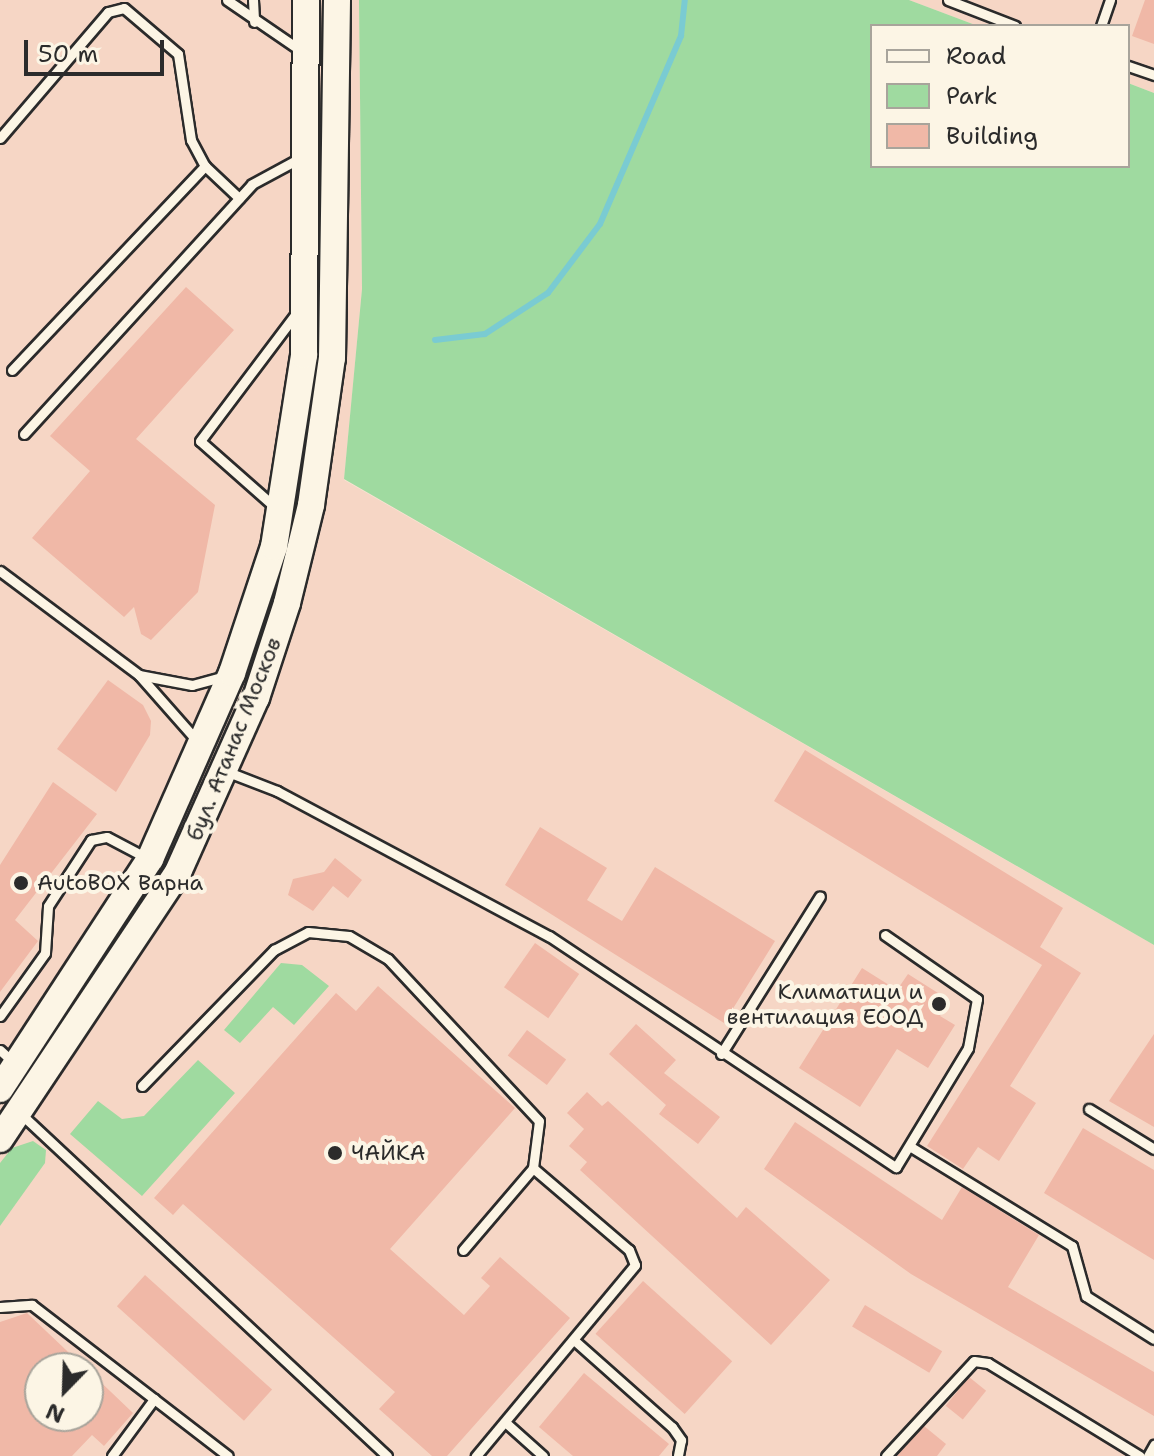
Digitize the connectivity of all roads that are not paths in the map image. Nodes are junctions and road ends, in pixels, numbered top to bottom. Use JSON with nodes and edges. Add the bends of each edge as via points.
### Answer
{"nodes":[{"id":1,"x":227,"y":0,"type":"edge"},
{"id":2,"x":239,"y":0,"type":"edge"},
{"id":3,"x":253,"y":0,"type":"edge"},
{"id":4,"x":306,"y":0,"type":"edge"},
{"id":5,"x":337,"y":0,"type":"edge"},
{"id":6,"x":948,"y":0,"type":"edge"},
{"id":7,"x":1110,"y":0,"type":"edge"},
{"id":8,"x":254,"y":22,"type":"junction"},
{"id":9,"x":1010,"y":24,"type":"edge"},
{"id":10,"x":1102,"y":24,"type":"edge"},
{"id":11,"x":306,"y":54,"type":"junction"},
{"id":12,"x":1130,"y":67,"type":"edge"},
{"id":13,"x":1154,"y":75,"type":"edge"},
{"id":14,"x":0,"y":138,"type":"edge"},
{"id":15,"x":307,"y":154,"type":"junction"},
{"id":16,"x":205,"y":166,"type":"junction"},
{"id":17,"x":239,"y":198,"type":"junction"},
{"id":18,"x":306,"y":301,"type":"junction"},
{"id":19,"x":12,"y":370,"type":"dead end"},
{"id":20,"x":24,"y":434,"type":"dead end"},
{"id":21,"x":281,"y":513,"type":"junction"},
{"id":22,"x":0,"y":571,"type":"edge"},
{"id":23,"x":232,"y":673,"type":"junction"},
{"id":24,"x":139,"y":675,"type":"junction"},
{"id":25,"x":202,"y":746,"type":"junction"},
{"id":26,"x":224,"y":771,"type":"junction"},
{"id":27,"x":150,"y":859,"type":"junction"},
{"id":28,"x":820,"y":896,"type":"dead end"},
{"id":29,"x":885,"y":935,"type":"dead end"},
{"id":30,"x":0,"y":1016,"type":"edge"},
{"id":31,"x":721,"y":1054,"type":"junction"},
{"id":32,"x":8,"y":1057,"type":"edge"},
{"id":33,"x":142,"y":1086,"type":"dead end"},
{"id":34,"x":0,"y":1088,"type":"edge"},
{"id":35,"x":1089,"y":1109,"type":"dead end"},
{"id":36,"x":18,"y":1112,"type":"junction"},
{"id":37,"x":0,"y":1139,"type":"edge"},
{"id":38,"x":911,"y":1147,"type":"junction"},
{"id":39,"x":1154,"y":1149,"type":"edge"},
{"id":40,"x":533,"y":1168,"type":"junction"},
{"id":41,"x":463,"y":1250,"type":"dead end"},
{"id":42,"x":0,"y":1307,"type":"edge"},
{"id":43,"x":1154,"y":1339,"type":"edge"},
{"id":44,"x":575,"y":1341,"type":"junction"},
{"id":45,"x":154,"y":1399,"type":"junction"},
{"id":46,"x":505,"y":1422,"type":"junction"},
{"id":47,"x":1154,"y":1445,"type":"edge"},
{"id":48,"x":112,"y":1456,"type":"edge"},
{"id":49,"x":228,"y":1456,"type":"edge"},
{"id":50,"x":387,"y":1456,"type":"edge"},
{"id":51,"x":476,"y":1456,"type":"edge"},
{"id":52,"x":543,"y":1456,"type":"edge"},
{"id":53,"x":678,"y":1456,"type":"edge"},
{"id":54,"x":886,"y":1456,"type":"edge"},
{"id":55,"x":1140,"y":1456,"type":"edge"},
{"id":56,"x":1148,"y":1456,"type":"edge"}],
"edges":[{"from":1,"to":8,"type":"lane"},
{"from":2,"to":8,"type":"lane"},
{"from":3,"to":8,"type":"lane"},
{"from":4,"to":11,"type":"main road","name":"бул. Атанас Москов"},
{"from":5,"to":26,"type":"main road","name":"бул. Атанас Москов","via":[[337,295],[325,425],[287,603]]},
{"from":6,"to":9,"type":"lane"},
{"from":7,"to":10,"type":"lane"},
{"from":8,"to":11,"type":"lane"},
{"from":11,"to":15,"type":"main road","name":"бул. Атанас Москов"},
{"from":12,"to":13,"type":"lane"},
{"from":14,"to":16,"type":"lane","via":[[108,12],[120,8],[178,54],[191,140]]},
{"from":15,"to":17,"type":"lane"},
{"from":15,"to":18,"type":"main road","name":"бул. Атанас Москов"},
{"from":16,"to":17,"type":"lane"},
{"from":16,"to":19,"type":"lane"},
{"from":17,"to":20,"type":"lane"},
{"from":18,"to":21,"type":"main road","name":"бул. Атанас Москов"},
{"from":18,"to":21,"type":"lane","via":[[200,441]]},
{"from":21,"to":23,"type":"main road","name":"бул. Атанас Москов"},
{"from":22,"to":24,"type":"lane"},
{"from":23,"to":24,"type":"lane","via":[[192,685]]},
{"from":23,"to":25,"type":"main road","name":"бул. Атанас Москов"},
{"from":24,"to":25,"type":"lane"},
{"from":25,"to":27,"type":"main road","name":"бул. Атанас Москов"},
{"from":26,"to":31,"type":"lane","via":[[277,791],[549,936]]},
{"from":26,"to":36,"type":"main road","name":"бул. Атанас Москов","via":[[148,927]]},
{"from":27,"to":30,"type":"lane","via":[[107,837],[91,840],[48,906],[45,953]]},
{"from":27,"to":32,"type":"main road","name":"бул. Атанас Москов"},
{"from":28,"to":31,"type":"lane"},
{"from":29,"to":38,"type":"lane","via":[[976,993],[968,1048]]},
{"from":31,"to":38,"type":"lane","via":[[886,1165],[902,1163]]},
{"from":32,"to":34,"type":"main road","name":"бул. Атанас Москов"},
{"from":33,"to":40,"type":"lane","via":[[274,950],[308,932],[349,936],[388,959],[539,1121]]},
{"from":34,"to":36,"type":"main road","via":[[23,1082]]},
{"from":35,"to":39,"type":"lane"},
{"from":36,"to":37,"type":"main road","name":"бул. Атанас Москов"},
{"from":36,"to":50,"type":"lane"},
{"from":38,"to":43,"type":"lane","via":[[1072,1246],[1086,1296]]},
{"from":40,"to":41,"type":"lane"},
{"from":40,"to":44,"type":"lane","via":[[629,1250],[635,1265]]},
{"from":42,"to":45,"type":"lane","via":[[32,1305]]},
{"from":44,"to":46,"type":"lane"},
{"from":44,"to":53,"type":"lane","via":[[672,1427],[681,1440]]},
{"from":45,"to":48,"type":"lane"},
{"from":45,"to":49,"type":"lane"},
{"from":46,"to":51,"type":"lane"},
{"from":46,"to":52,"type":"lane"},
{"from":47,"to":56,"type":"lane"},
{"from":54,"to":55,"type":"lane","via":[[974,1361]]}]}
